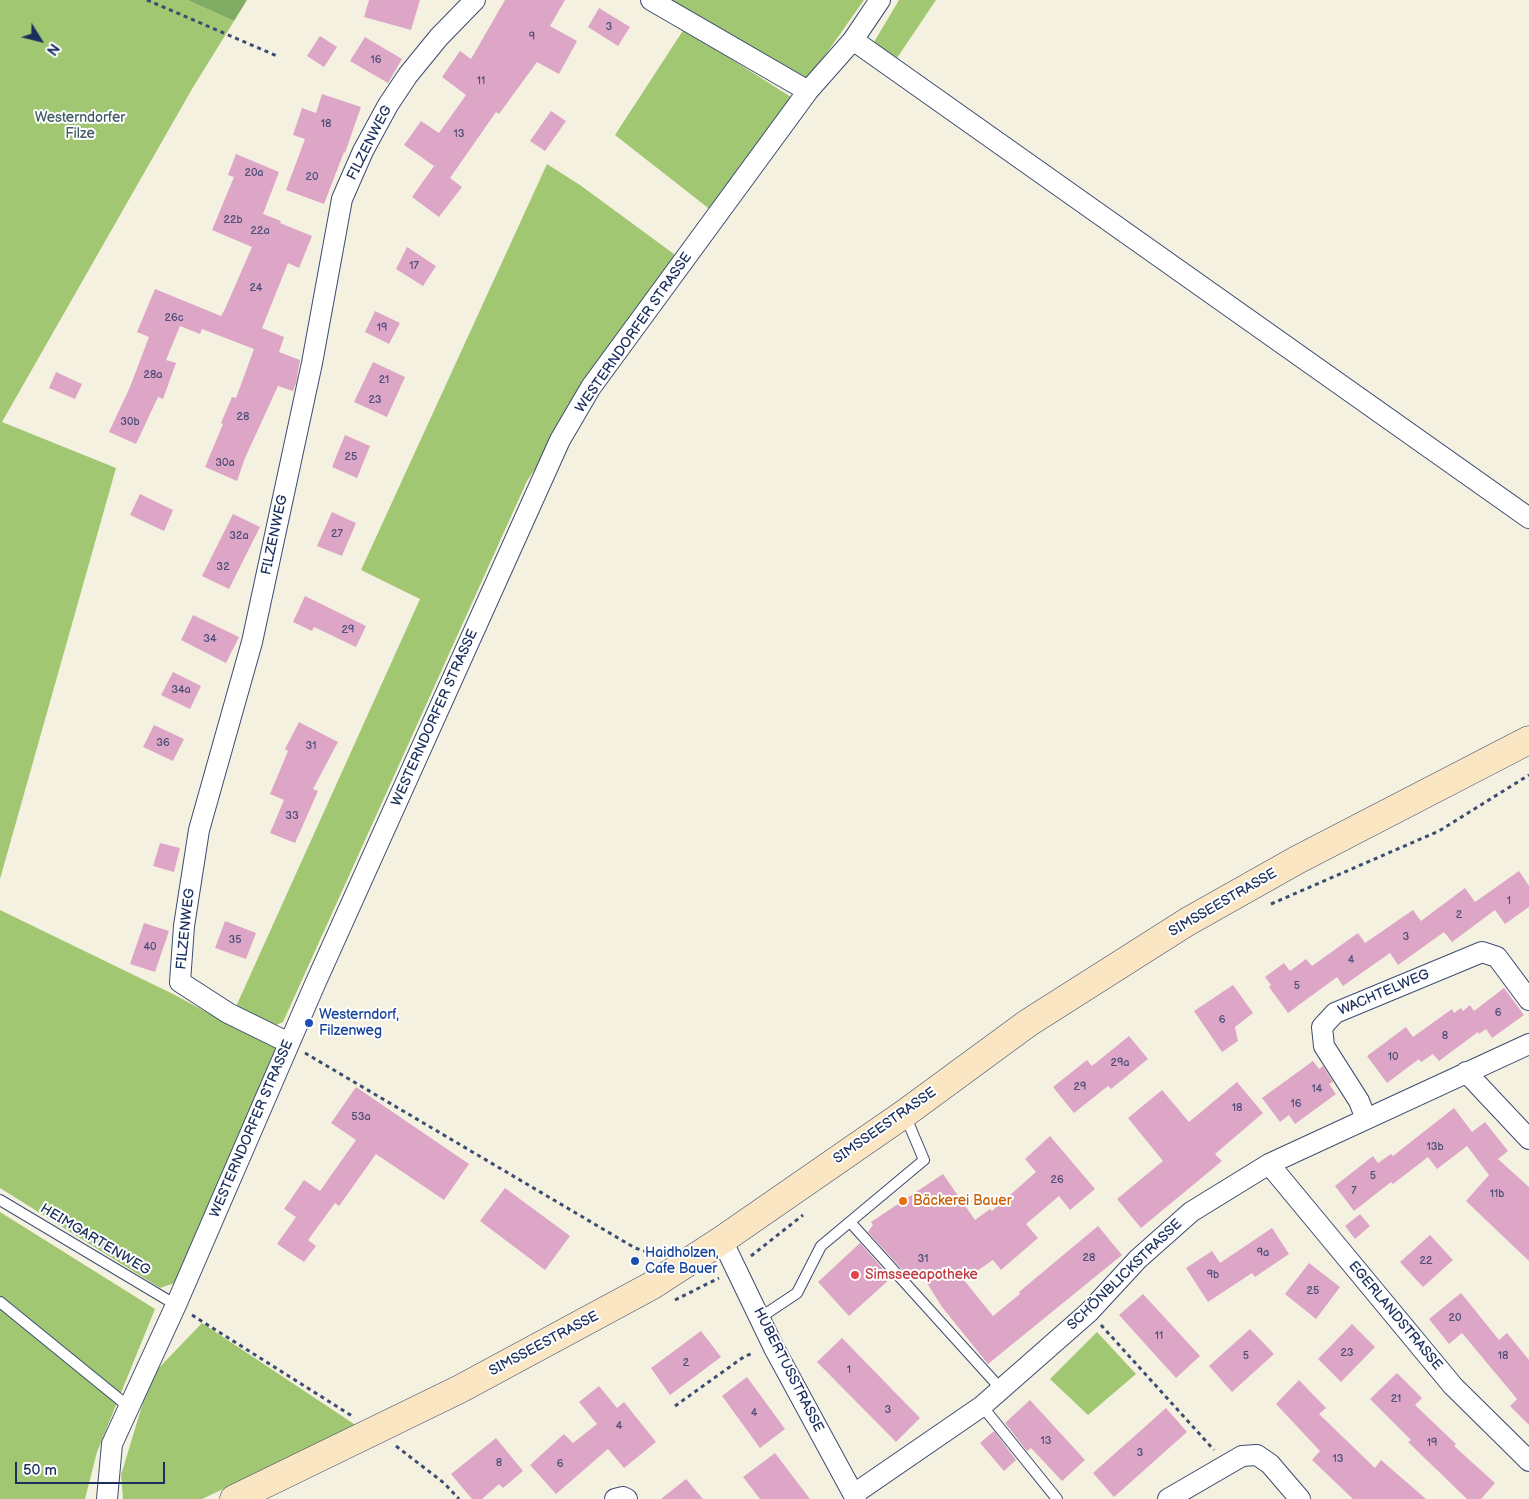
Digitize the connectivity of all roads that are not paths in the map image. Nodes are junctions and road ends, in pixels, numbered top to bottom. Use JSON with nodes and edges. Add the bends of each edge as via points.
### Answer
{"nodes":[{"id":1,"x":475,"y":0,"type":"edge"},
{"id":2,"x":652,"y":0,"type":"edge"},
{"id":3,"x":880,"y":0,"type":"edge"},
{"id":4,"x":853,"y":40,"type":"junction"},
{"id":5,"x":808,"y":91,"type":"junction"},
{"id":6,"x":1529,"y":518,"type":"edge"},
{"id":7,"x":1529,"y":740,"type":"edge"},
{"id":8,"x":1529,"y":1000,"type":"edge"},
{"id":9,"x":289,"y":1043,"type":"junction"},
{"id":10,"x":1529,"y":1044,"type":"edge"},
{"id":11,"x":1466,"y":1072,"type":"junction"},
{"id":12,"x":904,"y":1114,"type":"junction"},
{"id":13,"x":1366,"y":1119,"type":"junction"},
{"id":14,"x":1529,"y":1139,"type":"edge"},
{"id":15,"x":1269,"y":1164,"type":"junction"},
{"id":16,"x":0,"y":1200,"type":"edge"},
{"id":17,"x":850,"y":1222,"type":"junction"},
{"id":18,"x":722,"y":1240,"type":"junction"},
{"id":19,"x":0,"y":1302,"type":"edge"},
{"id":20,"x":176,"y":1305,"type":"junction"},
{"id":21,"x":761,"y":1317,"type":"junction"},
{"id":22,"x":1001,"y":1389,"type":"junction"},
{"id":23,"x":982,"y":1406,"type":"junction"},
{"id":24,"x":129,"y":1407,"type":"junction"},
{"id":25,"x":1529,"y":1461,"type":"edge"},
{"id":26,"x":855,"y":1496,"type":"edge"},
{"id":27,"x":107,"y":1499,"type":"edge"},
{"id":28,"x":234,"y":1499,"type":"edge"},
{"id":29,"x":615,"y":1499,"type":"edge"},
{"id":30,"x":627,"y":1499,"type":"edge"},
{"id":31,"x":1057,"y":1499,"type":"edge"},
{"id":32,"x":1168,"y":1499,"type":"edge"},
{"id":33,"x":1300,"y":1499,"type":"edge"}],
"edges":[{"from":1,"to":9,"type":"street","name":"FILZENWEG","via":[[408,75],[363,151],[342,199],[312,363],[252,642],[198,830],[184,926],[180,982],[228,1013]]},
{"from":2,"to":5,"type":"street"},
{"from":3,"to":4,"type":"street","name":"WESTERNDORFER STRASSE"},
{"from":4,"to":5,"type":"street","name":"WESTERNDORFER STRASSE"},
{"from":4,"to":6,"type":"street"},
{"from":5,"to":9,"type":"street","name":"WESTERNDORFER STRASSE","via":[[592,388],[560,440]]},
{"from":7,"to":12,"type":"main road","name":"SIMSSEESTRASSE","via":[[1297,860],[1187,922],[1028,1023]]},
{"from":8,"to":13,"type":"street","name":"WACHTELWEG","via":[[1498,957],[1482,952],[1334,1013],[1322,1027],[1324,1046],[1359,1101]]},
{"from":9,"to":20,"type":"street","name":"WESTERNDORFER STRASSE"},
{"from":10,"to":11,"type":"street","name":"SCHÖNBLICKSTRASSE"},
{"from":11,"to":13,"type":"street","name":"SCHÖNBLICKSTRASSE"},
{"from":11,"to":14,"type":"street"},
{"from":12,"to":17,"type":"lane","via":[[924,1160]]},
{"from":12,"to":18,"type":"main road","name":"SIMSSEESTRASSE"},
{"from":13,"to":15,"type":"street","name":"SCHÖNBLICKSTRASSE"},
{"from":15,"to":22,"type":"street","name":"SCHÖNBLICKSTRASSE","via":[[1191,1212],[1138,1259],[1089,1312]]},
{"from":15,"to":25,"type":"street","name":"EGERLANDSTRASSE","via":[[1452,1386]]},
{"from":16,"to":20,"type":"lane","name":"HEIMGARTENWEG"},
{"from":17,"to":21,"type":"lane","via":[[822,1246],[797,1293]]},
{"from":17,"to":22,"type":"lane"},
{"from":18,"to":21,"type":"street","name":"HUBERTUSSTRASSE"},
{"from":18,"to":28,"type":"main road","name":"SIMSSEESTRASSE","via":[[614,1307],[460,1389]]},
{"from":19,"to":24,"type":"lane"},
{"from":20,"to":24,"type":"street","name":"WESTERNDORFER STRASSE"},
{"from":21,"to":26,"type":"street","name":"HUBERTUSSTRASSE","via":[[774,1348]]},
{"from":22,"to":23,"type":"street","name":"SCHÖNBLICKSTRASSE"},
{"from":23,"to":26,"type":"street","name":"SCHÖNBLICKSTRASSE"},
{"from":23,"to":31,"type":"lane"},
{"from":24,"to":27,"type":"street","name":"WESTERNDORFER STRASSE","via":[[112,1444]]},
{"from":29,"to":30,"type":"street"},
{"from":32,"to":33,"type":"street","via":[[1242,1456],[1257,1455],[1270,1464]]}]}
